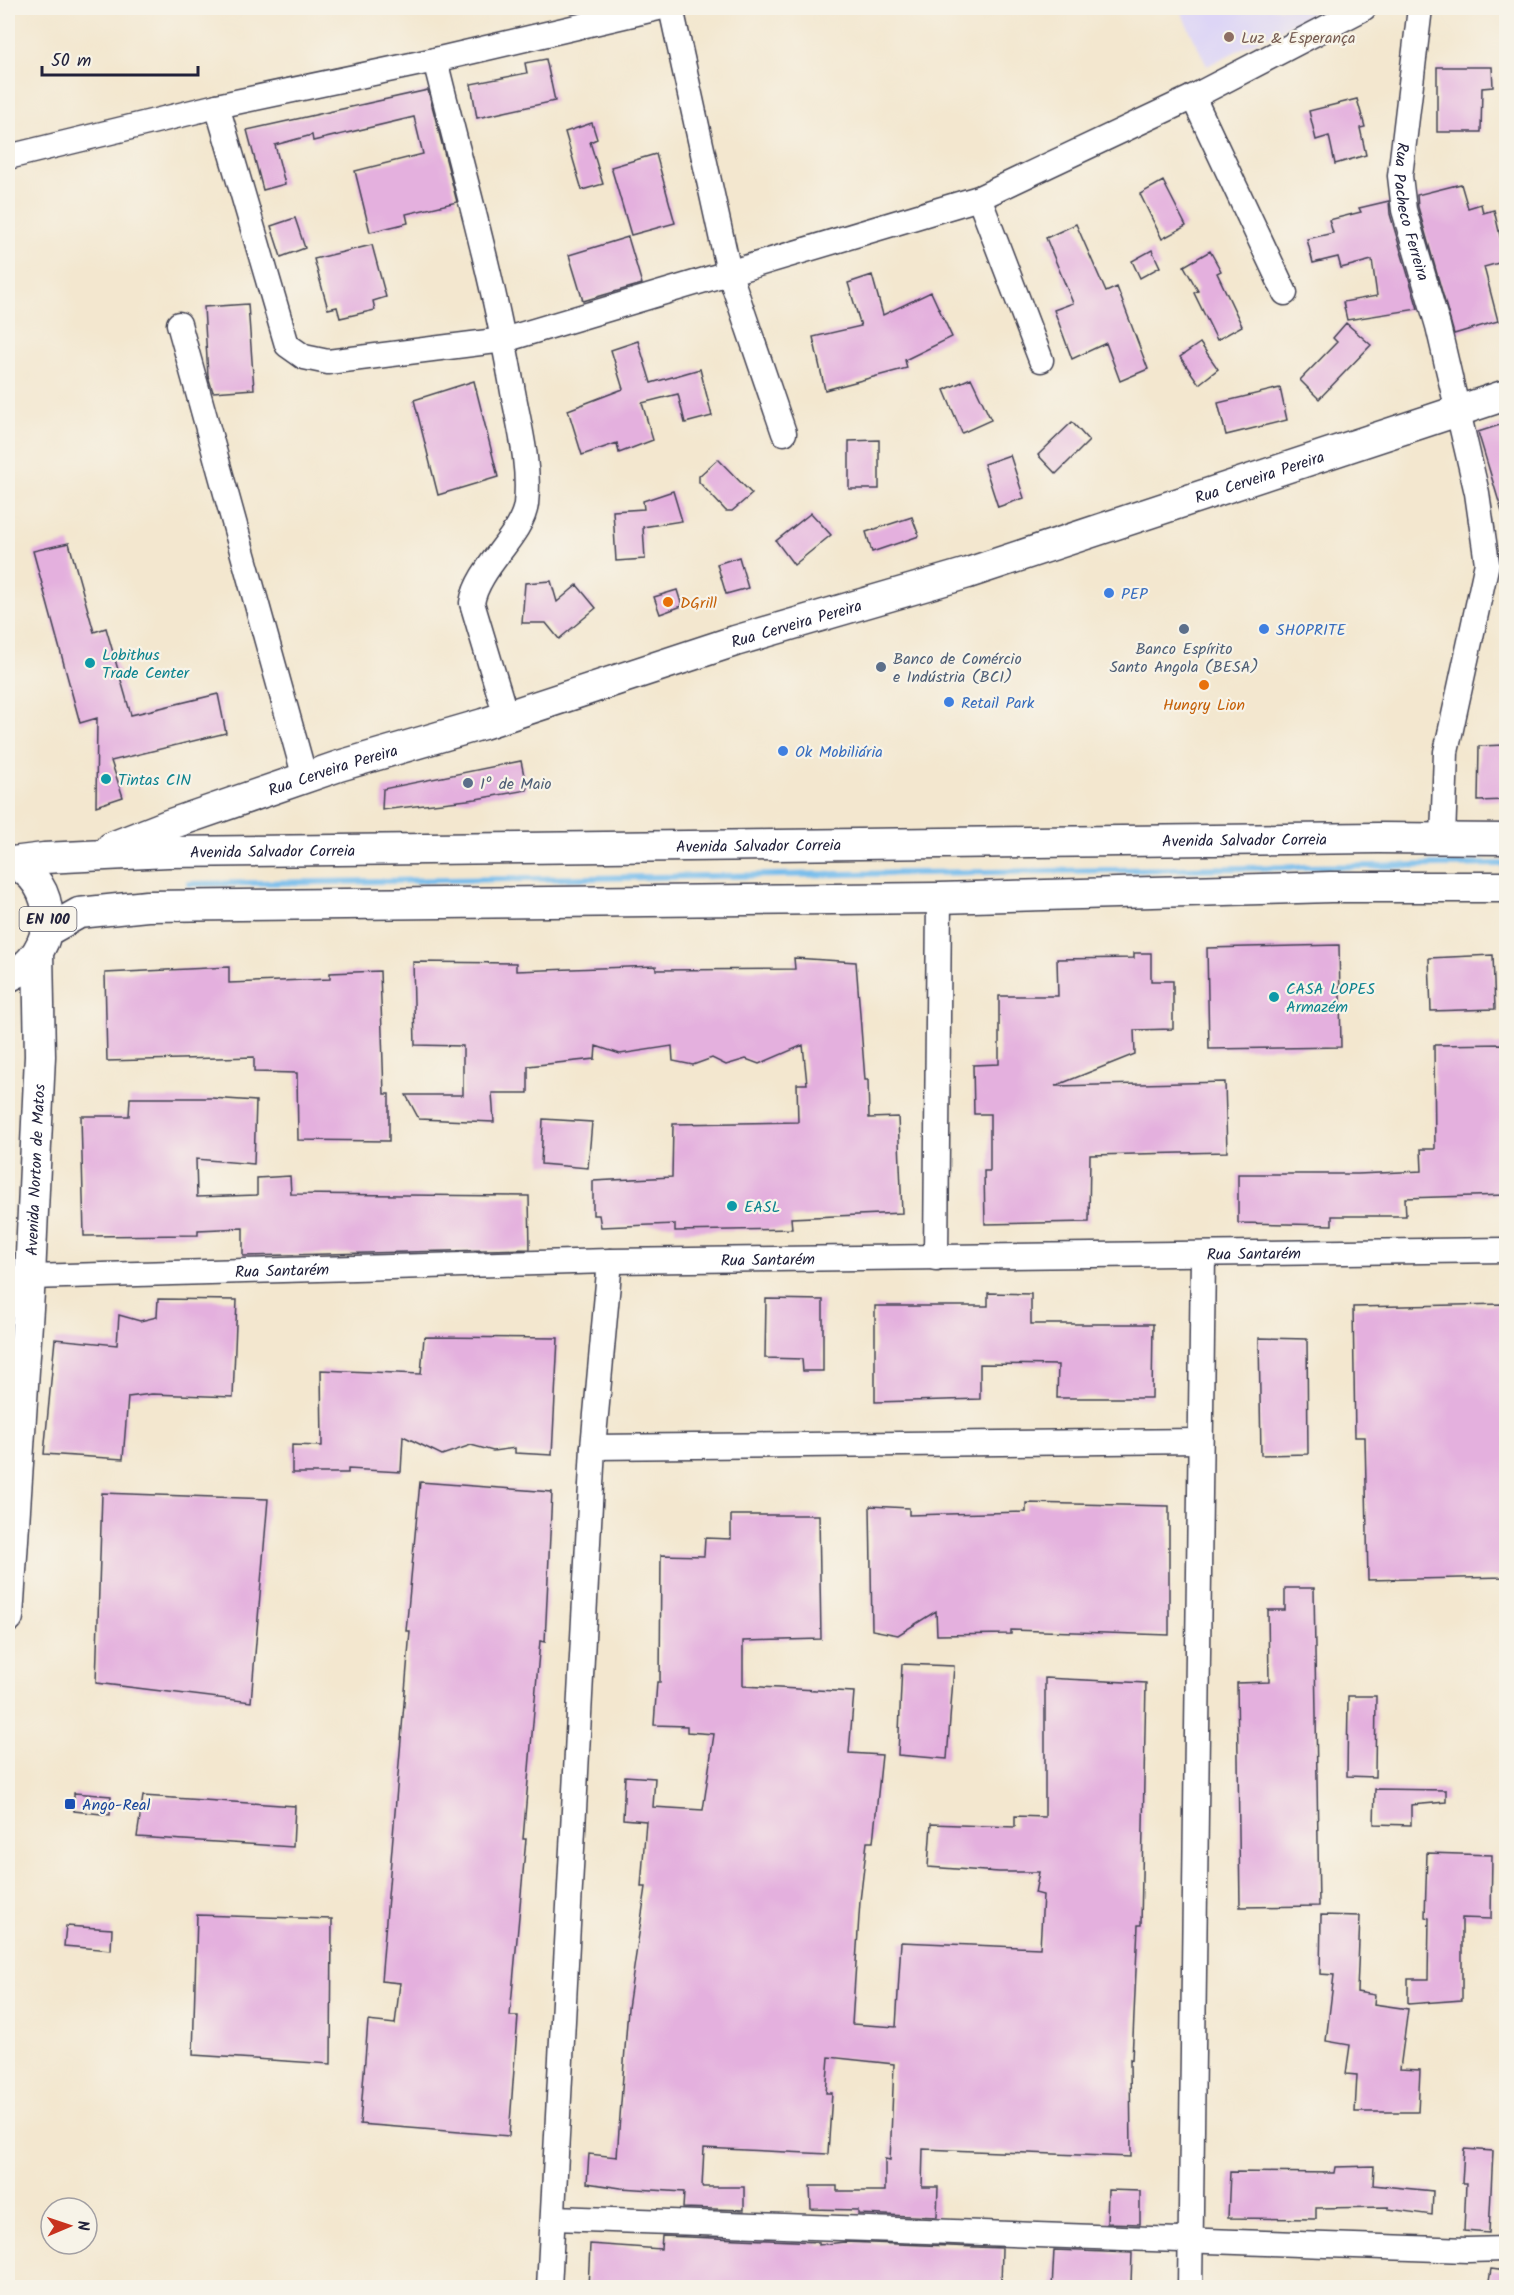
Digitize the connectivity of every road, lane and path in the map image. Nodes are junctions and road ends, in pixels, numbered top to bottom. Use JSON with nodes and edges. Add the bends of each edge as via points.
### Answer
{"nodes":[{"id":1,"x":658,"y":8,"type":"edge"},
{"id":2,"x":671,"y":8,"type":"edge"},
{"id":3,"x":1364,"y":8,"type":"edge"},
{"id":4,"x":1420,"y":8,"type":"edge"},
{"id":5,"x":435,"y":60,"type":"junction"},
{"id":6,"x":1192,"y":98,"type":"junction"},
{"id":7,"x":217,"y":106,"type":"junction"},
{"id":8,"x":8,"y":157,"type":"edge"},
{"id":9,"x":979,"y":198,"type":"junction"},
{"id":10,"x":729,"y":272,"type":"junction"},
{"id":11,"x":1285,"y":293,"type":"dead end"},
{"id":12,"x":179,"y":324,"type":"dead end"},
{"id":13,"x":504,"y":340,"type":"junction"},
{"id":14,"x":1041,"y":360,"type":"dead end"},
{"id":15,"x":1506,"y":394,"type":"edge"},
{"id":16,"x":1457,"y":411,"type":"junction"},
{"id":17,"x":784,"y":433,"type":"dead end"},
{"id":18,"x":506,"y":716,"type":"junction"},
{"id":19,"x":305,"y":778,"type":"junction"},
{"id":20,"x":1443,"y":839,"type":"junction"},
{"id":21,"x":1506,"y":839,"type":"edge"},
{"id":22,"x":87,"y":857,"type":"junction"},
{"id":23,"x":10,"y":862,"type":"edge"},
{"id":24,"x":1506,"y":887,"type":"edge"},
{"id":25,"x":939,"y":898,"type":"junction"},
{"id":26,"x":42,"y":942,"type":"junction"},
{"id":27,"x":8,"y":977,"type":"edge"},
{"id":28,"x":1506,"y":1250,"type":"edge"},
{"id":29,"x":1203,"y":1255,"type":"junction"},
{"id":30,"x":936,"y":1258,"type":"junction"},
{"id":31,"x":610,"y":1261,"type":"junction"},
{"id":32,"x":30,"y":1276,"type":"junction"},
{"id":33,"x":1200,"y":1441,"type":"junction"},
{"id":34,"x":593,"y":1447,"type":"junction"},
{"id":35,"x":8,"y":1617,"type":"edge"},
{"id":36,"x":554,"y":2218,"type":"junction"},
{"id":37,"x":1190,"y":2239,"type":"junction"},
{"id":38,"x":1506,"y":2249,"type":"edge"},
{"id":39,"x":549,"y":2288,"type":"edge"},
{"id":40,"x":1190,"y":2288,"type":"edge"}],
"edges":[{"from":1,"to":5,"type":"street"},
{"from":2,"to":10,"type":"street"},
{"from":3,"to":6,"type":"street"},
{"from":4,"to":16,"type":"street","name":"Rua Pacheco Ferreira","via":[[1400,177],[1404,210],[1438,326]]},
{"from":5,"to":7,"type":"street"},
{"from":5,"to":13,"type":"street"},
{"from":6,"to":9,"type":"street"},
{"from":6,"to":11,"type":"street"},
{"from":7,"to":8,"type":"street"},
{"from":7,"to":13,"type":"street","via":[[287,345],[304,357],[328,362]]},
{"from":9,"to":10,"type":"street"},
{"from":9,"to":14,"type":"street"},
{"from":10,"to":13,"type":"street"},
{"from":10,"to":17,"type":"street"},
{"from":12,"to":19,"type":"street"},
{"from":13,"to":18,"type":"street","via":[[528,474],[525,507],[475,588],[472,603]]},
{"from":15,"to":16,"type":"main road","name":"Rua Cerveira Pereira"},
{"from":16,"to":18,"type":"main road","name":"Rua Cerveira Pereira","via":[[968,573],[735,641]]},
{"from":16,"to":20,"type":"street","name":"Rua Pacheco Ferreira","via":[[1477,493],[1487,563],[1446,752]]},
{"from":18,"to":19,"type":"main road","name":"Rua Cerveira Pereira"},
{"from":19,"to":22,"type":"main road","name":"Rua Cerveira Pereira"},
{"from":20,"to":21,"type":"main road","name":"Avenida Salvador Correia"},
{"from":20,"to":22,"type":"main road","name":"Avenida Salvador Correia","via":[[168,852]]},
{"from":22,"to":23,"type":"main road","name":"Avenida Salvador Correia"},
{"from":23,"to":26,"type":"main road","number":"EN 100","via":[[31,876],[47,908]]},
{"from":24,"to":25,"type":"main road","via":[[1331,887]]},
{"from":25,"to":26,"type":"main road","via":[[147,906],[79,913]]},
{"from":25,"to":30,"type":"street"},
{"from":26,"to":27,"type":"main road","number":"EN 100","via":[[21,970]]},
{"from":26,"to":32,"type":"main road","name":"Avenida Norton de Matos","number":"EN 100"},
{"from":28,"to":29,"type":"street","name":"Rua Santarém"},
{"from":29,"to":30,"type":"street","name":"Rua Santarém"},
{"from":29,"to":33,"type":"street"},
{"from":30,"to":31,"type":"street","name":"Rua Santarém"},
{"from":31,"to":32,"type":"street","name":"Rua Santarém"},
{"from":31,"to":34,"type":"street"},
{"from":32,"to":35,"type":"main road","name":"Avenida Norton de Matos","number":"EN 100"},
{"from":33,"to":34,"type":"street"},
{"from":33,"to":37,"type":"street"},
{"from":34,"to":36,"type":"street"},
{"from":36,"to":37,"type":"street"},
{"from":36,"to":39,"type":"street"},
{"from":37,"to":38,"type":"street"},
{"from":37,"to":40,"type":"street"}]}
